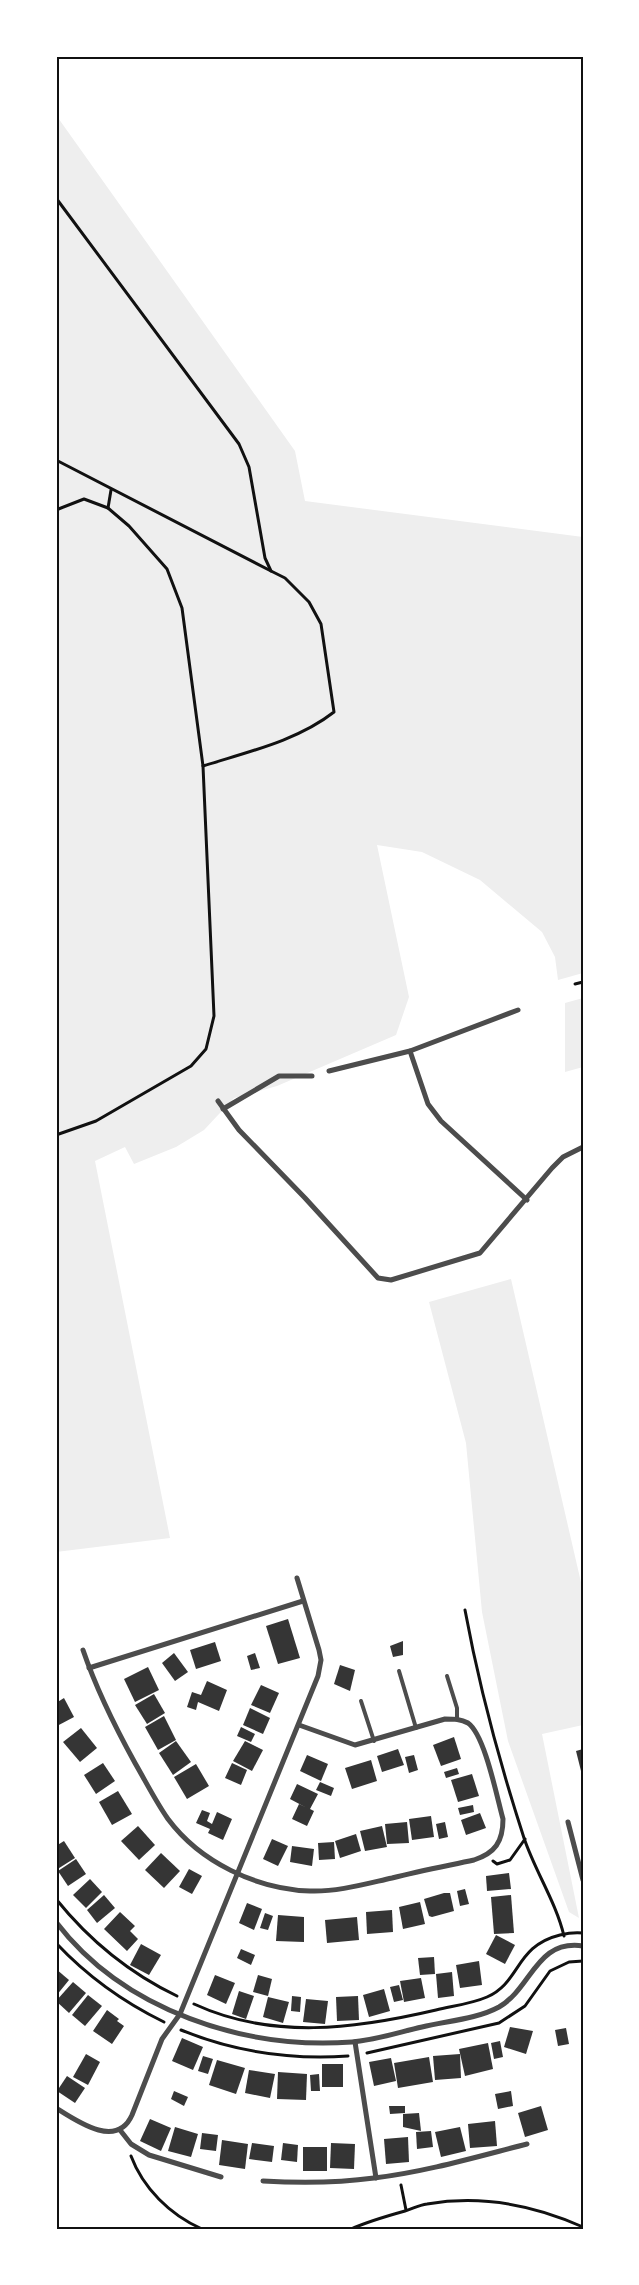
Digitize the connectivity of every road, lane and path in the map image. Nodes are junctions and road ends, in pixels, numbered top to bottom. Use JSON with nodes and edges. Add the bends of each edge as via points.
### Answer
{"nodes":[{"id":1,"x":56,"y":198,"type":"edge"},
{"id":2,"x":56,"y":460,"type":"edge"},
{"id":3,"x":111,"y":490,"type":"junction"},
{"id":4,"x":108,"y":508,"type":"junction"},
{"id":5,"x":56,"y":510,"type":"edge"},
{"id":6,"x":271,"y":571,"type":"junction"},
{"id":7,"x":203,"y":766,"type":"junction"},
{"id":8,"x":583,"y":982,"type":"edge"},
{"id":9,"x":575,"y":984,"type":"dead end"},
{"id":10,"x":518,"y":1010,"type":"dead end"},
{"id":11,"x":410,"y":1051,"type":"junction"},
{"id":12,"x":329,"y":1071,"type":"dead end"},
{"id":13,"x":312,"y":1076,"type":"dead end"},
{"id":14,"x":218,"y":1101,"type":"dead end"},
{"id":15,"x":223,"y":1109,"type":"junction"},
{"id":16,"x":56,"y":1135,"type":"edge"},
{"id":17,"x":583,"y":1146,"type":"edge"},
{"id":18,"x":527,"y":1200,"type":"junction"},
{"id":19,"x":296,"y":1578,"type":"dead end"},
{"id":20,"x":303,"y":1601,"type":"junction"},
{"id":21,"x":465,"y":1610,"type":"dead end"},
{"id":22,"x":83,"y":1650,"type":"dead end"},
{"id":23,"x":89,"y":1668,"type":"junction"},
{"id":24,"x":399,"y":1671,"type":"dead end"},
{"id":25,"x":447,"y":1676,"type":"dead end"},
{"id":26,"x":361,"y":1701,"type":"dead end"},
{"id":27,"x":457,"y":1719,"type":"junction"},
{"id":28,"x":299,"y":1725,"type":"junction"},
{"id":29,"x":416,"y":1728,"type":"junction"},
{"id":30,"x":374,"y":1741,"type":"junction"},
{"id":31,"x":568,"y":1822,"type":"dead end"},
{"id":32,"x":525,"y":1839,"type":"junction"},
{"id":33,"x":487,"y":1856,"type":"junction"},
{"id":34,"x":238,"y":1873,"type":"junction"},
{"id":35,"x":583,"y":1880,"type":"edge"},
{"id":36,"x":56,"y":1899,"type":"edge"},
{"id":37,"x":56,"y":1922,"type":"edge"},
{"id":38,"x":583,"y":1933,"type":"edge"},
{"id":39,"x":564,"y":1934,"type":"junction"},
{"id":40,"x":56,"y":1943,"type":"edge"},
{"id":41,"x":583,"y":1946,"type":"edge"},
{"id":42,"x":567,"y":1947,"type":"junction"},
{"id":43,"x":583,"y":1961,"type":"edge"},
{"id":44,"x":186,"y":2001,"type":"junction"},
{"id":45,"x":180,"y":2014,"type":"junction"},
{"id":46,"x":171,"y":2026,"type":"junction"},
{"id":47,"x":355,"y":2042,"type":"junction"},
{"id":48,"x":357,"y":2055,"type":"junction"},
{"id":49,"x":56,"y":2108,"type":"edge"},
{"id":50,"x":120,"y":2130,"type":"junction"},
{"id":51,"x":127,"y":2139,"type":"junction"},
{"id":52,"x":526,"y":2144,"type":"dead end"},
{"id":53,"x":399,"y":2174,"type":"junction"},
{"id":54,"x":221,"y":2177,"type":"dead end"},
{"id":55,"x":376,"y":2178,"type":"junction"},
{"id":56,"x":263,"y":2182,"type":"dead end"},
{"id":57,"x":406,"y":2210,"type":"junction"},
{"id":58,"x":583,"y":2227,"type":"edge"},
{"id":59,"x":202,"y":2229,"type":"edge"},
{"id":60,"x":351,"y":2229,"type":"edge"}],
"edges":[{"from":1,"to":6,"type":"path","via":[[239,444],[248,467],[265,558]]},
{"from":2,"to":3,"type":"path"},
{"from":3,"to":4,"type":"path"},
{"from":3,"to":6,"type":"path"},
{"from":4,"to":5,"type":"path","via":[[84,499]]},
{"from":4,"to":7,"type":"path","via":[[168,569],[182,608]]},
{"from":6,"to":7,"type":"path","via":[[285,578],[309,602],[321,624],[334,712],[319,724],[284,740]]},
{"from":7,"to":16,"type":"path","via":[[214,1016],[206,1049],[191,1066],[96,1122]]},
{"from":8,"to":9,"type":"path"},
{"from":10,"to":11,"type":"street"},
{"from":11,"to":12,"type":"street"},
{"from":11,"to":18,"type":"street","via":[[428,1104],[441,1121]]},
{"from":13,"to":15,"type":"street","via":[[279,1076]]},
{"from":14,"to":15,"type":"street"},
{"from":15,"to":18,"type":"street","via":[[378,1278],[391,1280],[480,1253]]},
{"from":17,"to":18,"type":"street","via":[[563,1157]]},
{"from":19,"to":20,"type":"street"},
{"from":20,"to":23,"type":"street"},
{"from":20,"to":28,"type":"street","via":[[321,1660]]},
{"from":21,"to":32,"type":"path","via":[[475,1661]]},
{"from":22,"to":23,"type":"street"},
{"from":23,"to":34,"type":"street","via":[[114,1725],[169,1820],[200,1851]]},
{"from":24,"to":29,"type":"lane"},
{"from":25,"to":27,"type":"lane"},
{"from":26,"to":30,"type":"lane"},
{"from":27,"to":29,"type":"street","via":[[445,1719]]},
{"from":27,"to":33,"type":"street","via":[[468,1723],[477,1733],[503,1819],[498,1844]]},
{"from":28,"to":30,"type":"street","via":[[349,1744],[362,1745]]},
{"from":28,"to":34,"type":"street"},
{"from":29,"to":30,"type":"street"},
{"from":31,"to":35,"type":"street"},
{"from":32,"to":33,"type":"path","via":[[516,1853],[504,1862],[497,1864]]},
{"from":32,"to":39,"type":"path"},
{"from":33,"to":34,"type":"street","via":[[322,1891],[277,1886]]},
{"from":34,"to":44,"type":"street"},
{"from":36,"to":44,"type":"path","via":[[74,1921],[121,1962],[146,1980]]},
{"from":37,"to":45,"type":"street","via":[[107,1971],[146,1997]]},
{"from":38,"to":39,"type":"path"},
{"from":39,"to":42,"type":"path"},
{"from":39,"to":44,"type":"path","via":[[533,1947],[504,1985],[488,1997],[378,2023],[329,2029],[284,2027],[236,2019]]},
{"from":40,"to":46,"type":"path","via":[[108,1990]]},
{"from":41,"to":42,"type":"street"},
{"from":42,"to":47,"type":"street","via":[[542,1958],[514,1995],[492,2010]]},
{"from":43,"to":48,"type":"path","via":[[569,1962],[550,1970],[525,2006],[499,2023]]},
{"from":44,"to":45,"type":"street"},
{"from":45,"to":46,"type":"street"},
{"from":45,"to":47,"type":"street","via":[[220,2029],[280,2041]]},
{"from":46,"to":48,"type":"path","via":[[218,2044],[263,2054]]},
{"from":46,"to":50,"type":"street","via":[[162,2039],[128,2122]]},
{"from":47,"to":48,"type":"street"},
{"from":48,"to":55,"type":"street"},
{"from":49,"to":50,"type":"street","via":[[99,2131]]},
{"from":50,"to":51,"type":"street"},
{"from":51,"to":54,"type":"street","via":[[149,2155]]},
{"from":51,"to":59,"type":"path","via":[[139,2174],[154,2194],[184,2219]]},
{"from":52,"to":53,"type":"street"},
{"from":53,"to":55,"type":"street"},
{"from":53,"to":57,"type":"path"},
{"from":55,"to":56,"type":"street"},
{"from":57,"to":58,"type":"path","via":[[446,2201],[493,2202],[545,2212]]},
{"from":57,"to":60,"type":"path"}]}
